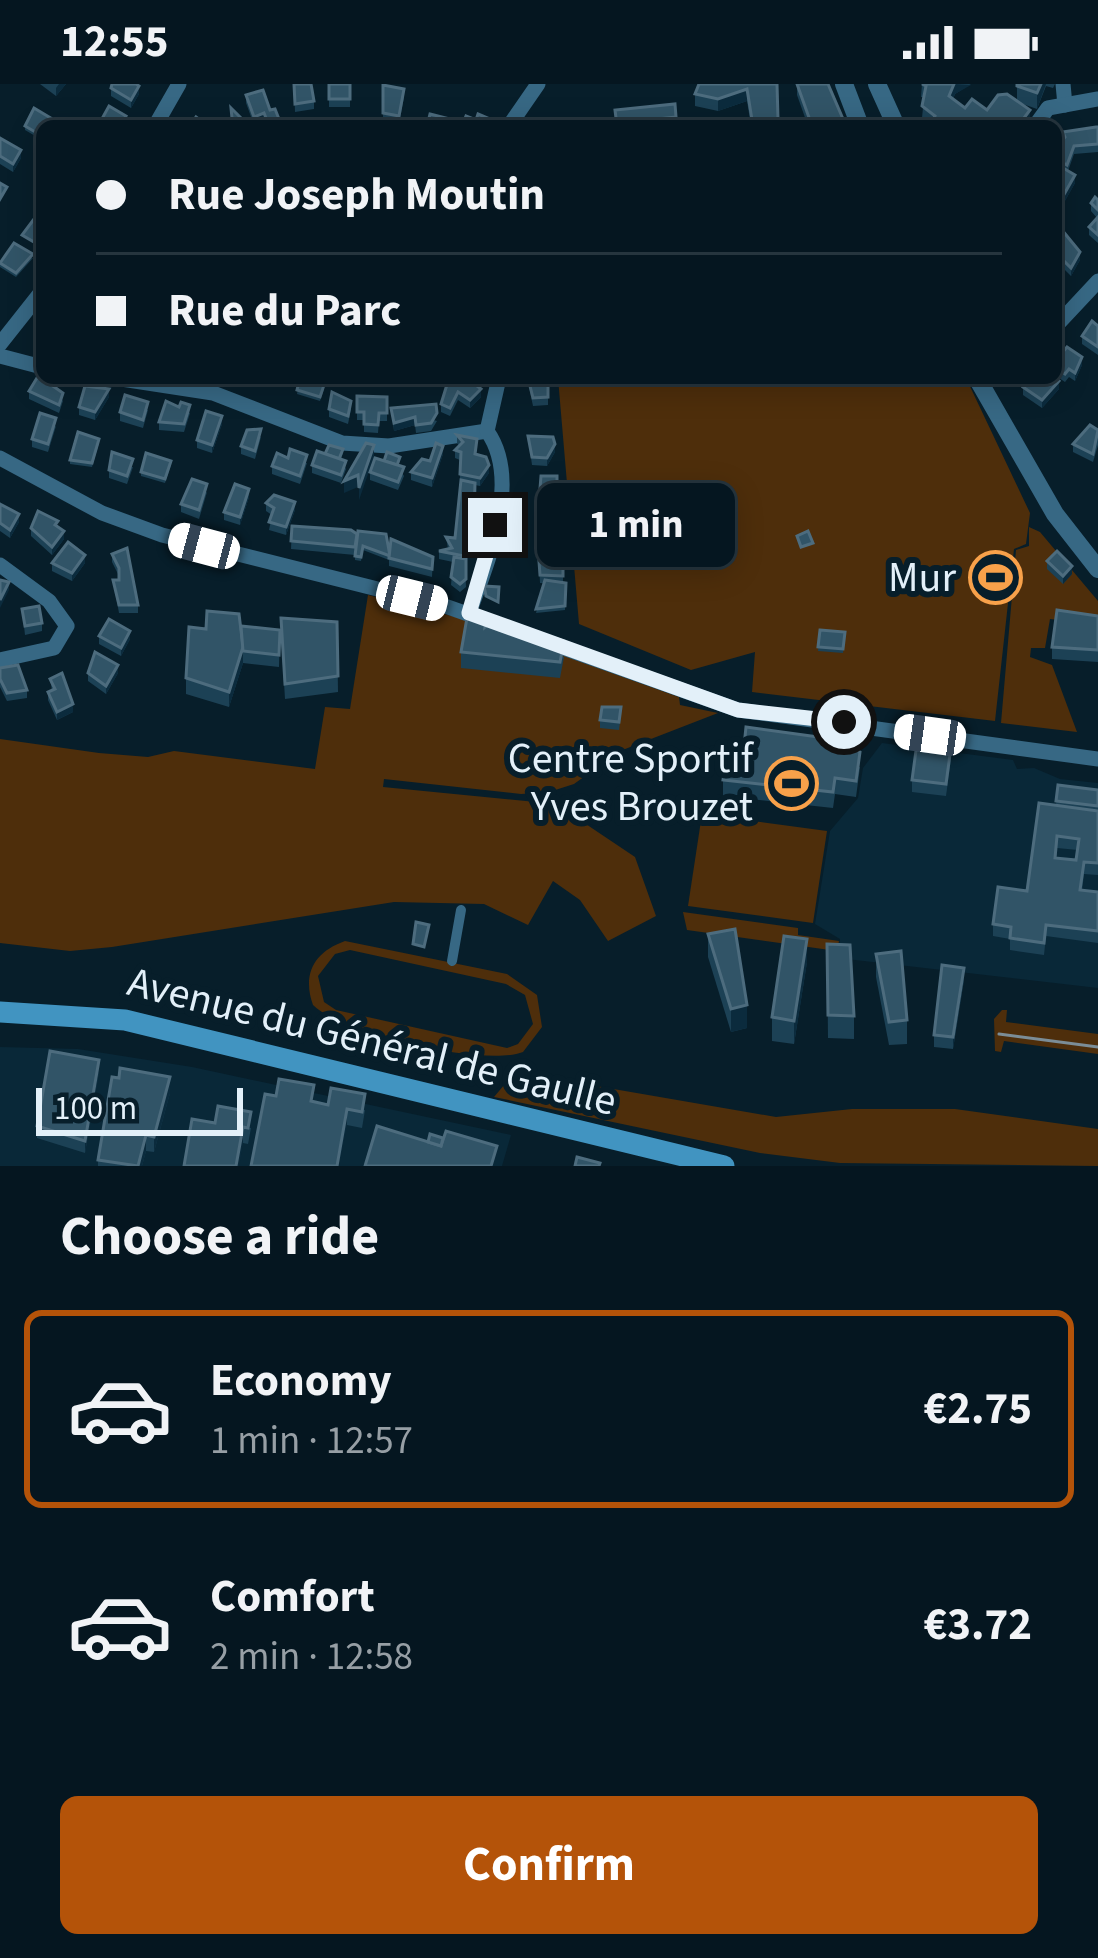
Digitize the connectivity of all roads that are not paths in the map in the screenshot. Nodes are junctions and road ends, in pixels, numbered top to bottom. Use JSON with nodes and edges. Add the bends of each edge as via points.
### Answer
{"nodes":[{"id":1,"x":179,"y":84,"type":"edge"},
{"id":2,"x":538,"y":84,"type":"edge"},
{"id":3,"x":844,"y":84,"type":"edge"},
{"id":4,"x":877,"y":84,"type":"edge"},
{"id":5,"x":1063,"y":84,"type":"edge"},
{"id":6,"x":1098,"y":99,"type":"edge"},
{"id":7,"x":1065,"y":105,"type":"junction"},
{"id":8,"x":158,"y":120,"type":"edge"},
{"id":9,"x":512,"y":120,"type":"edge"},
{"id":10,"x":858,"y":120,"type":"edge"},
{"id":11,"x":893,"y":120,"type":"edge"},
{"id":12,"x":1039,"y":120,"type":"edge"},
{"id":13,"x":1098,"y":280,"type":"edge"},
{"id":14,"x":36,"y":299,"type":"edge"},
{"id":15,"x":1062,"y":319,"type":"edge"},
{"id":16,"x":0,"y":344,"type":"edge"},
{"id":17,"x":0,"y":356,"type":"edge"},
{"id":18,"x":36,"y":365,"type":"edge"},
{"id":19,"x":498,"y":384,"type":"edge"},
{"id":20,"x":980,"y":384,"type":"edge"},
{"id":21,"x":217,"y":385,"type":"edge"},
{"id":22,"x":487,"y":430,"type":"junction"},
{"id":23,"x":0,"y":458,"type":"edge"},
{"id":24,"x":0,"y":565,"type":"edge"},
{"id":25,"x":1098,"y":569,"type":"edge"},
{"id":26,"x":469,"y":613,"type":"junction"},
{"id":27,"x":0,"y":660,"type":"edge"},
{"id":28,"x":1098,"y":759,"type":"edge"},
{"id":29,"x":461,"y":910,"type":"dead end"},
{"id":30,"x":452,"y":961,"type":"dead end"},
{"id":31,"x":0,"y":1012,"type":"edge"},
{"id":32,"x":724,"y":1166,"type":"edge"}],
"edges":[{"from":1,"to":8,"type":"street"},
{"from":2,"to":9,"type":"street"},
{"from":3,"to":10,"type":"street"},
{"from":4,"to":11,"type":"street"},
{"from":5,"to":7,"type":"street"},
{"from":6,"to":7,"type":"street"},
{"from":7,"to":12,"type":"street"},
{"from":13,"to":15,"type":"street"},
{"from":14,"to":16,"type":"street"},
{"from":17,"to":18,"type":"street"},
{"from":19,"to":22,"type":"street"},
{"from":20,"to":25,"type":"street","via":[[1054,514]]},
{"from":21,"to":22,"type":"street","via":[[342,443],[389,446]]},
{"from":22,"to":26,"type":"street","via":[[499,447],[502,482]]},
{"from":23,"to":26,"type":"street","via":[[162,535]]},
{"from":24,"to":27,"type":"street","via":[[50,601],[67,626],[54,648]]},
{"from":26,"to":28,"type":"street","via":[[738,710]]},
{"from":29,"to":30,"type":"street"},
{"from":31,"to":32,"type":"main road","name":"Avenue du Général de Gaulle","via":[[125,1020]]}]}
